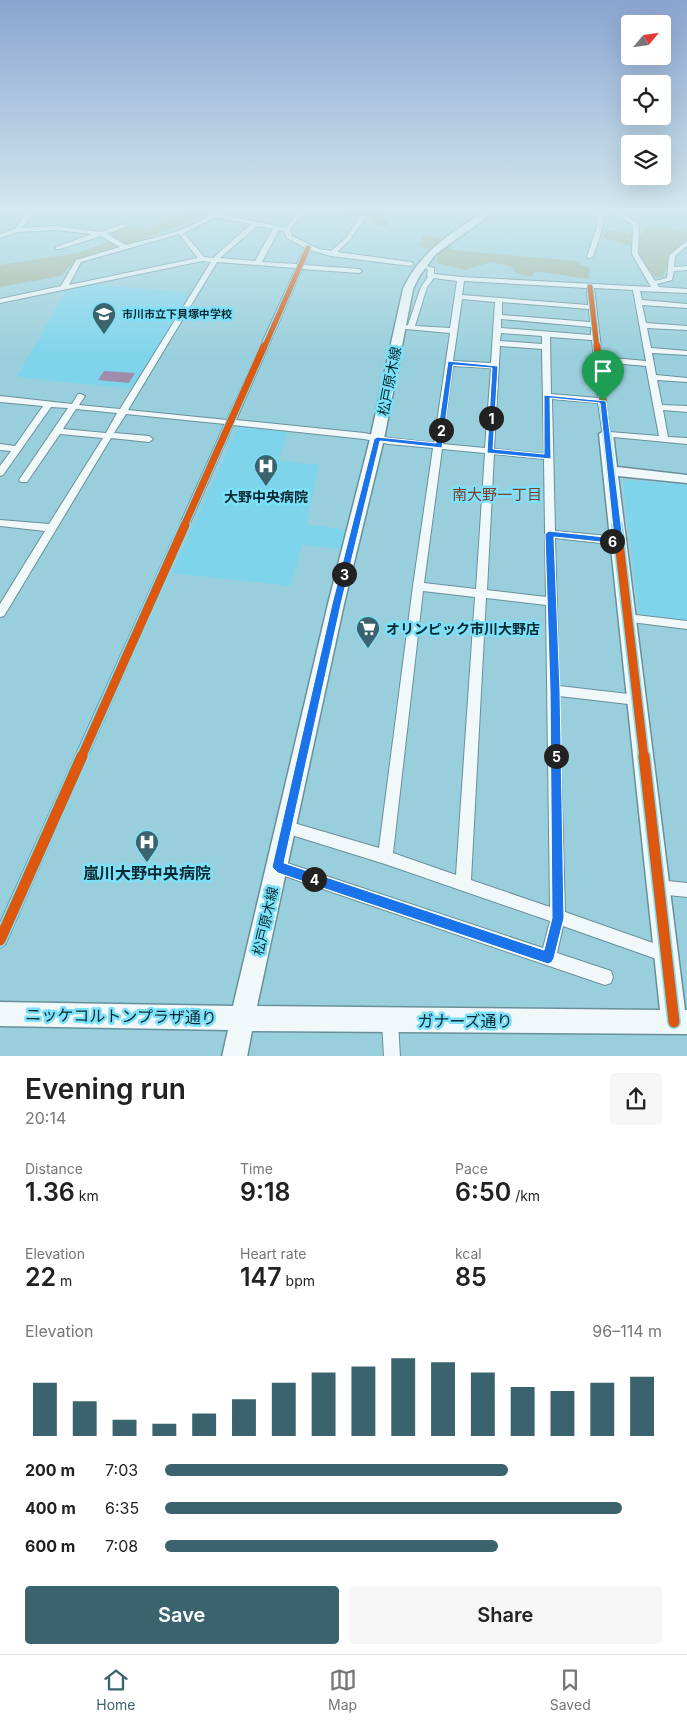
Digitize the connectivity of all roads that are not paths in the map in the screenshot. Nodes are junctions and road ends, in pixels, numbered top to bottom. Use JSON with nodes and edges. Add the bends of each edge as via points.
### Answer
{"nodes":[{"id":1,"x":88,"y":258,"type":"edge"},
{"id":2,"x":260,"y":258,"type":"edge"},
{"id":3,"x":303,"y":258,"type":"edge"},
{"id":4,"x":365,"y":258,"type":"edge"},
{"id":5,"x":425,"y":258,"type":"edge"},
{"id":6,"x":638,"y":258,"type":"edge"},
{"id":7,"x":672,"y":258,"type":"edge"},
{"id":8,"x":202,"y":259,"type":"joint"},
{"id":9,"x":216,"y":259,"type":"junction"},
{"id":10,"x":258,"y":262,"type":"junction"},
{"id":11,"x":411,"y":264,"type":"dead end"},
{"id":12,"x":300,"y":266,"type":"junction"},
{"id":13,"x":428,"y":267,"type":"dead end"},
{"id":14,"x":687,"y":268,"type":"edge"},
{"id":15,"x":670,"y":269,"type":"junction"},
{"id":16,"x":359,"y":271,"type":"dead end"},
{"id":17,"x":432,"y":276,"type":"junction"},
{"id":18,"x":461,"y":279,"type":"junction"},
{"id":19,"x":655,"y":286,"type":"junction"},
{"id":20,"x":590,"y":287,"type":"junction"},
{"id":21,"x":63,"y":289,"type":"junction"},
{"id":22,"x":636,"y":289,"type":"junction"},
{"id":23,"x":687,"y":291,"type":"edge"},
{"id":24,"x":458,"y":297,"type":"junction"},
{"id":25,"x":499,"y":300,"type":"junction"},
{"id":26,"x":0,"y":301,"type":"edge"},
{"id":27,"x":638,"y":302,"type":"junction"},
{"id":28,"x":687,"y":306,"type":"edge"},
{"id":29,"x":592,"y":307,"type":"junction"},
{"id":30,"x":498,"y":317,"type":"junction"},
{"id":31,"x":594,"y":324,"type":"junction"},
{"id":32,"x":642,"y":325,"type":"junction"},
{"id":33,"x":406,"y":327,"type":"junction"},
{"id":34,"x":687,"y":328,"type":"edge"},
{"id":35,"x":497,"y":330,"type":"junction"},
{"id":36,"x":454,"y":331,"type":"junction"},
{"id":37,"x":546,"y":334,"type":"junction"},
{"id":38,"x":596,"y":338,"type":"junction"},
{"id":39,"x":496,"y":343,"type":"junction"},
{"id":40,"x":546,"y":347,"type":"junction"},
{"id":41,"x":647,"y":350,"type":"junction"},
{"id":42,"x":687,"y":353,"type":"edge"},
{"id":43,"x":598,"y":359,"type":"junction"},
{"id":44,"x":450,"y":362,"type":"junction"},
{"id":45,"x":649,"y":364,"type":"junction"},
{"id":46,"x":495,"y":366,"type":"junction"},
{"id":47,"x":652,"y":377,"type":"junction"},
{"id":48,"x":687,"y":380,"type":"edge"},
{"id":49,"x":81,"y":396,"type":"dead end"},
{"id":50,"x":547,"y":396,"type":"junction"},
{"id":51,"x":603,"y":401,"type":"junction"},
{"id":52,"x":1,"y":402,"type":"edge"},
{"id":53,"x":49,"y":404,"type":"junction"},
{"id":54,"x":75,"y":407,"type":"junction"},
{"id":55,"x":658,"y":407,"type":"junction"},
{"id":56,"x":687,"y":410,"type":"edge"},
{"id":57,"x":124,"y":412,"type":"junction"},
{"id":58,"x":230,"y":423,"type":"junction"},
{"id":59,"x":58,"y":431,"type":"junction"},
{"id":60,"x":606,"y":434,"type":"junction"},
{"id":61,"x":110,"y":435,"type":"junction"},
{"id":62,"x":149,"y":439,"type":"dead end"},
{"id":63,"x":377,"y":439,"type":"junction"},
{"id":64,"x":664,"y":439,"type":"junction"},
{"id":65,"x":687,"y":442,"type":"edge"},
{"id":66,"x":439,"y":446,"type":"junction"},
{"id":67,"x":0,"y":447,"type":"edge"},
{"id":68,"x":17,"y":449,"type":"junction"},
{"id":69,"x":489,"y":451,"type":"junction"},
{"id":70,"x":548,"y":457,"type":"junction"},
{"id":71,"x":611,"y":471,"type":"junction"},
{"id":72,"x":0,"y":474,"type":"edge"},
{"id":73,"x":687,"y":479,"type":"edge"},
{"id":74,"x":24,"y":480,"type":"dead end"},
{"id":75,"x":0,"y":523,"type":"edge"},
{"id":76,"x":52,"y":528,"type":"junction"},
{"id":77,"x":549,"y":534,"type":"junction"},
{"id":78,"x":619,"y":541,"type":"junction"},
{"id":79,"x":418,"y":586,"type":"junction"},
{"id":80,"x":480,"y":593,"type":"junction"},
{"id":81,"x":550,"y":602,"type":"junction"},
{"id":82,"x":0,"y":614,"type":"edge"},
{"id":83,"x":627,"y":618,"type":"junction"},
{"id":84,"x":687,"y":625,"type":"edge"},
{"id":85,"x":555,"y":690,"type":"junction"},
{"id":86,"x":637,"y":700,"type":"junction"},
{"id":87,"x":288,"y":827,"type":"junction"},
{"id":88,"x":385,"y":857,"type":"junction"},
{"id":89,"x":278,"y":867,"type":"junction"},
{"id":90,"x":463,"y":885,"type":"junction"},
{"id":91,"x":658,"y":886,"type":"junction"},
{"id":92,"x":687,"y":890,"type":"edge"},
{"id":93,"x":558,"y":918,"type":"junction"},
{"id":94,"x":0,"y":940,"type":"edge"},
{"id":95,"x":665,"y":954,"type":"junction"},
{"id":96,"x":548,"y":958,"type":"junction"},
{"id":97,"x":605,"y":977,"type":"dead end"},
{"id":98,"x":0,"y":1014,"type":"edge"},
{"id":99,"x":390,"y":1021,"type":"junction"},
{"id":100,"x":681,"y":1022,"type":"edge"},
{"id":101,"x":239,"y":1038,"type":"edge"},
{"id":102,"x":392,"y":1056,"type":"edge"}],
"edges":[{"from":1,"to":21,"type":"street","via":[[78,261]]},
{"from":2,"to":10,"type":"street"},
{"from":3,"to":12,"type":"street"},
{"from":4,"to":11,"type":"street"},
{"from":5,"to":33,"type":"main road","name":"松戸原木線","via":[[411,280]]},
{"from":6,"to":19,"type":"street"},
{"from":7,"to":15,"type":"street"},
{"from":8,"to":9,"type":"street"},
{"from":8,"to":21,"type":"street"},
{"from":9,"to":10,"type":"street"},
{"from":9,"to":57,"type":"street"},
{"from":10,"to":12,"type":"street"},
{"from":12,"to":16,"type":"street"},
{"from":12,"to":58,"type":"street"},
{"from":13,"to":17,"type":"street","via":[[432,268]]},
{"from":14,"to":15,"type":"street"},
{"from":15,"to":19,"type":"street","via":[[670,279]]},
{"from":17,"to":18,"type":"street"},
{"from":17,"to":33,"type":"street"},
{"from":18,"to":20,"type":"street"},
{"from":18,"to":24,"type":"street"},
{"from":19,"to":22,"type":"street"},
{"from":19,"to":23,"type":"street"},
{"from":20,"to":22,"type":"street"},
{"from":20,"to":29,"type":"street"},
{"from":21,"to":26,"type":"street"},
{"from":22,"to":27,"type":"street"},
{"from":24,"to":25,"type":"street"},
{"from":24,"to":36,"type":"street"},
{"from":25,"to":29,"type":"street"},
{"from":25,"to":30,"type":"street"},
{"from":27,"to":28,"type":"street"},
{"from":27,"to":32,"type":"street"},
{"from":29,"to":31,"type":"street"},
{"from":30,"to":31,"type":"street"},
{"from":30,"to":35,"type":"street"},
{"from":31,"to":38,"type":"street"},
{"from":32,"to":34,"type":"street"},
{"from":32,"to":41,"type":"street"},
{"from":33,"to":36,"type":"street"},
{"from":33,"to":63,"type":"main road","name":"松戸原木線"},
{"from":35,"to":37,"type":"street"},
{"from":35,"to":39,"type":"street"},
{"from":36,"to":44,"type":"street"},
{"from":37,"to":38,"type":"street"},
{"from":37,"to":40,"type":"street"},
{"from":38,"to":43,"type":"street"},
{"from":39,"to":40,"type":"street"},
{"from":39,"to":46,"type":"street"},
{"from":40,"to":50,"type":"street"},
{"from":41,"to":42,"type":"street"},
{"from":41,"to":45,"type":"street"},
{"from":43,"to":45,"type":"street"},
{"from":43,"to":51,"type":"street"},
{"from":44,"to":46,"type":"street"},
{"from":44,"to":66,"type":"street"},
{"from":45,"to":47,"type":"street"},
{"from":46,"to":69,"type":"street"},
{"from":47,"to":48,"type":"street"},
{"from":47,"to":55,"type":"street"},
{"from":49,"to":54,"type":"street"},
{"from":50,"to":51,"type":"street"},
{"from":50,"to":70,"type":"street"},
{"from":51,"to":60,"type":"street"},
{"from":52,"to":53,"type":"street"},
{"from":53,"to":54,"type":"street"},
{"from":53,"to":68,"type":"street"},
{"from":54,"to":57,"type":"street"},
{"from":54,"to":59,"type":"street"},
{"from":55,"to":56,"type":"street"},
{"from":55,"to":64,"type":"street"},
{"from":57,"to":58,"type":"street"},
{"from":57,"to":61,"type":"street"},
{"from":58,"to":63,"type":"street"},
{"from":58,"to":94,"type":"street"},
{"from":59,"to":61,"type":"street"},
{"from":59,"to":74,"type":"street"},
{"from":60,"to":64,"type":"street"},
{"from":60,"to":71,"type":"main road"},
{"from":61,"to":62,"type":"street"},
{"from":61,"to":76,"type":"street"},
{"from":63,"to":66,"type":"street"},
{"from":63,"to":87,"type":"main road","name":"松戸原木線","via":[[334,612]]},
{"from":64,"to":65,"type":"street"},
{"from":66,"to":69,"type":"street"},
{"from":66,"to":79,"type":"street"},
{"from":67,"to":68,"type":"street"},
{"from":68,"to":72,"type":"street"},
{"from":69,"to":70,"type":"street"},
{"from":69,"to":80,"type":"street"},
{"from":70,"to":77,"type":"street"},
{"from":71,"to":73,"type":"main road"},
{"from":71,"to":78,"type":"main road"},
{"from":75,"to":76,"type":"street"},
{"from":76,"to":82,"type":"street"},
{"from":77,"to":78,"type":"street"},
{"from":77,"to":81,"type":"street"},
{"from":78,"to":83,"type":"main road"},
{"from":79,"to":80,"type":"street"},
{"from":79,"to":88,"type":"street"},
{"from":80,"to":81,"type":"street"},
{"from":80,"to":90,"type":"street"},
{"from":81,"to":85,"type":"street"},
{"from":83,"to":84,"type":"street"},
{"from":83,"to":86,"type":"main road"},
{"from":85,"to":86,"type":"street"},
{"from":85,"to":93,"type":"street"},
{"from":86,"to":91,"type":"main road"},
{"from":87,"to":88,"type":"street"},
{"from":87,"to":89,"type":"main road","name":"松戸原木線"},
{"from":88,"to":90,"type":"street"},
{"from":89,"to":96,"type":"street"},
{"from":89,"to":101,"type":"main road","name":"松戸原木線"},
{"from":90,"to":93,"type":"street"},
{"from":91,"to":92,"type":"street"},
{"from":91,"to":95,"type":"main road"},
{"from":93,"to":95,"type":"street"},
{"from":93,"to":96,"type":"street"},
{"from":95,"to":100,"type":"main road"},
{"from":96,"to":97,"type":"street"},
{"from":98,"to":101,"type":"main road","name":"ニッケコルトンプラザ通り"},
{"from":99,"to":100,"type":"main road","name":"ガナーズ通り"},
{"from":99,"to":101,"type":"main road","name":"ガナーズ通り"},
{"from":99,"to":102,"type":"street"}]}
